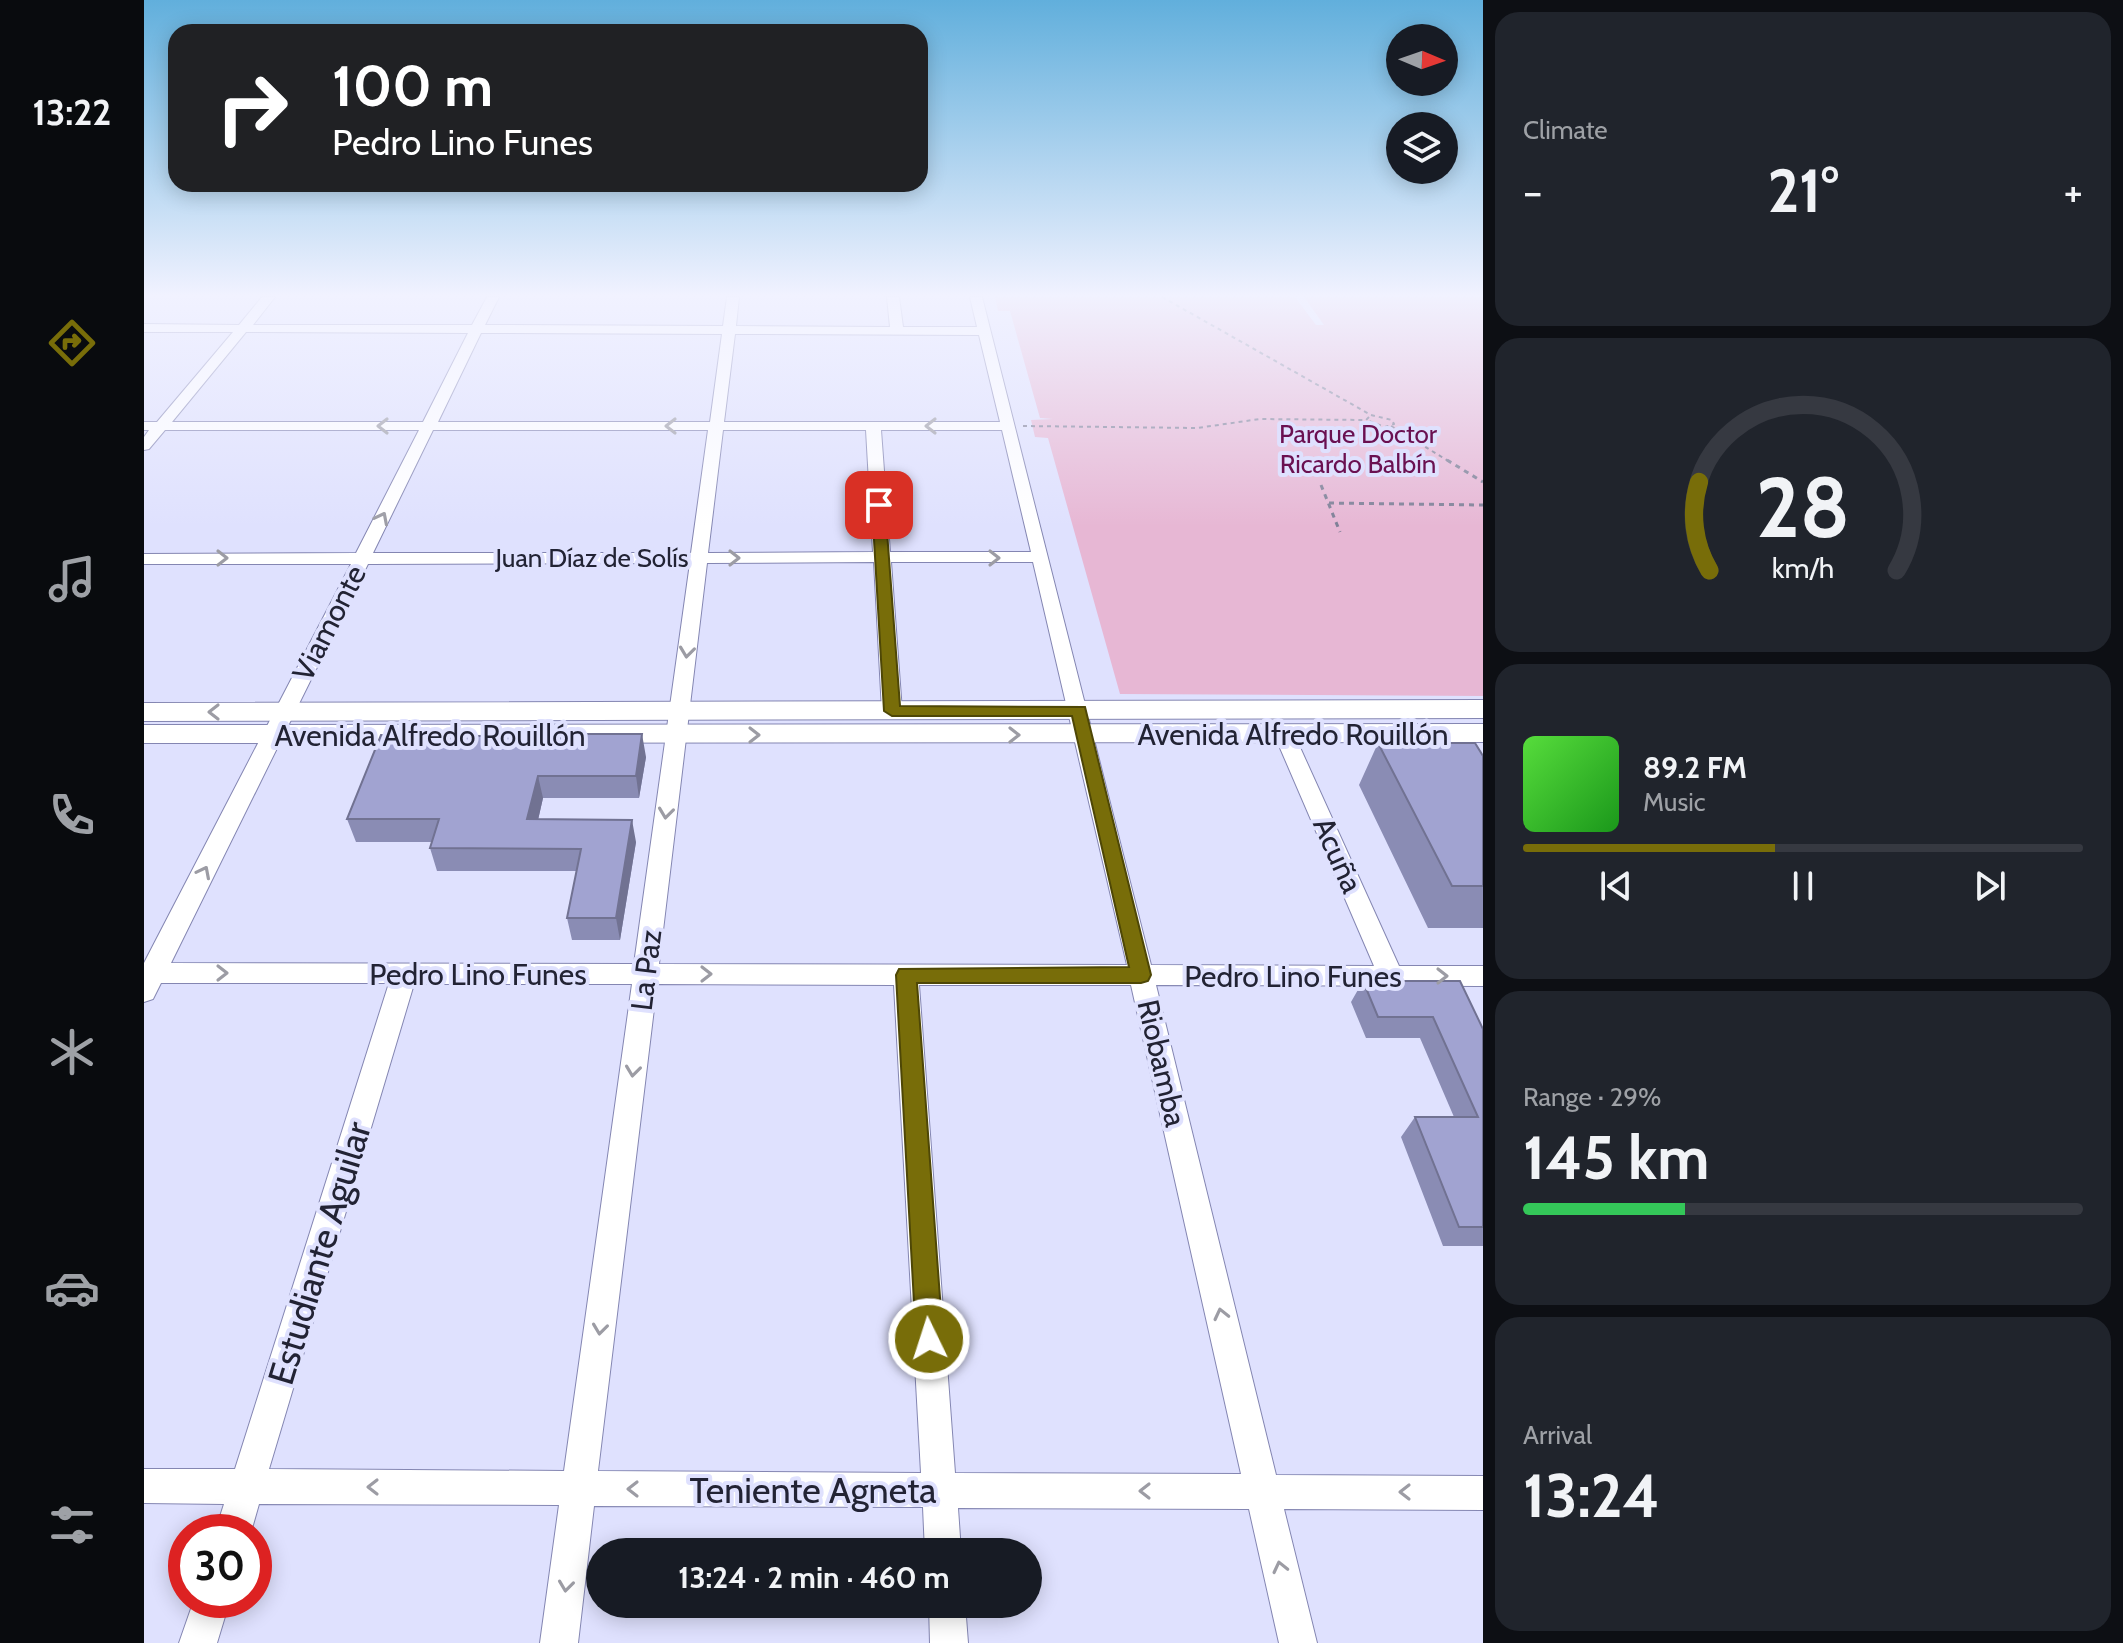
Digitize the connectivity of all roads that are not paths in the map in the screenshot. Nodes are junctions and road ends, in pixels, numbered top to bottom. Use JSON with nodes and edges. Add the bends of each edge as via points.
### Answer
{"nodes":[{"id":1,"x":205,"y":374,"type":"edge"},
{"id":2,"x":455,"y":374,"type":"edge"},
{"id":3,"x":724,"y":374,"type":"edge"},
{"id":4,"x":996,"y":374,"type":"edge"},
{"id":5,"x":144,"y":426,"type":"edge"},
{"id":6,"x":161,"y":426,"type":"junction"},
{"id":7,"x":429,"y":426,"type":"junction"},
{"id":8,"x":717,"y":426,"type":"junction"},
{"id":9,"x":873,"y":426,"type":"junction"},
{"id":10,"x":1009,"y":426,"type":"junction"},
{"id":11,"x":144,"y":446,"type":"edge"},
{"id":12,"x":1041,"y":557,"type":"junction"},
{"id":13,"x":362,"y":558,"type":"junction"},
{"id":14,"x":699,"y":558,"type":"junction"},
{"id":15,"x":882,"y":558,"type":"junction"},
{"id":16,"x":144,"y":559,"type":"edge"},
{"id":17,"x":892,"y":711,"type":"junction"},
{"id":18,"x":144,"y":712,"type":"edge"},
{"id":19,"x":678,"y":723,"type":"junction"},
{"id":20,"x":1082,"y":723,"type":"junction"},
{"id":21,"x":279,"y":724,"type":"junction"},
{"id":22,"x":1480,"y":725,"type":"edge"},
{"id":23,"x":144,"y":734,"type":"edge"},
{"id":24,"x":1284,"y":734,"type":"junction"},
{"id":25,"x":405,"y":973,"type":"junction"},
{"id":26,"x":646,"y":974,"type":"junction"},
{"id":27,"x":906,"y":975,"type":"junction"},
{"id":28,"x":1141,"y":975,"type":"junction"},
{"id":29,"x":1391,"y":976,"type":"junction"},
{"id":30,"x":1483,"y":976,"type":"edge"},
{"id":31,"x":147,"y":979,"type":"edge"},
{"id":32,"x":144,"y":1486,"type":"edge"},
{"id":33,"x":247,"y":1486,"type":"junction"},
{"id":34,"x":579,"y":1488,"type":"junction"},
{"id":35,"x":939,"y":1490,"type":"junction"},
{"id":36,"x":1262,"y":1492,"type":"junction"},
{"id":37,"x":1483,"y":1493,"type":"edge"},
{"id":38,"x":238,"y":1514,"type":"edge"},
{"id":39,"x":942,"y":1538,"type":"edge"},
{"id":40,"x":206,"y":1618,"type":"edge"},
{"id":41,"x":948,"y":1618,"type":"edge"},
{"id":42,"x":198,"y":1643,"type":"edge"},
{"id":43,"x":559,"y":1643,"type":"edge"},
{"id":44,"x":949,"y":1643,"type":"edge"},
{"id":45,"x":1298,"y":1643,"type":"edge"}],
"edges":[{"from":1,"to":6,"type":"street"},
{"from":2,"to":7,"type":"street","name":"Viamonte"},
{"from":3,"to":8,"type":"street","name":"La Paz"},
{"from":4,"to":10,"type":"street","name":"Riobamba"},
{"from":5,"to":6,"type":"street"},
{"from":7,"to":6,"type":"street","one_way":true},
{"from":6,"to":11,"type":"street"},
{"from":8,"to":7,"type":"street","one_way":true},
{"from":13,"to":7,"type":"street","name":"Viamonte","one_way":true},
{"from":8,"to":9,"type":"street"},
{"from":8,"to":14,"type":"street","name":"La Paz"},
{"from":10,"to":9,"type":"street","one_way":true},
{"from":9,"to":15,"type":"street"},
{"from":10,"to":12,"type":"street","name":"Riobamba"},
{"from":15,"to":12,"type":"street","name":"Juan Díaz de Solís","one_way":true},
{"from":12,"to":20,"type":"street","name":"Riobamba"},
{"from":13,"to":14,"type":"street","name":"Juan Díaz de Solís"},
{"from":16,"to":13,"type":"street","name":"Juan Díaz de Solís","one_way":true},
{"from":13,"to":21,"type":"street","name":"Viamonte"},
{"from":14,"to":15,"type":"street","name":"Juan Díaz de Solís","one_way":true},
{"from":14,"to":19,"type":"street","name":"La Paz","one_way":true},
{"from":15,"to":17,"type":"street"},
{"from":17,"to":19,"type":"street","name":"Avenida Alfredo Rouillón"},
{"from":17,"to":20,"type":"street","name":"Avenida Alfredo Rouillón"},
{"from":21,"to":18,"type":"street","name":"Avenida Alfredo Rouillón","one_way":true},
{"from":19,"to":20,"type":"street","name":"Avenida Alfredo Rouillón","one_way":true},
{"from":19,"to":21,"type":"street","name":"Avenida Alfredo Rouillón"},
{"from":19,"to":26,"type":"street","name":"La Paz","one_way":true},
{"from":20,"to":22,"type":"street","name":"Avenida Alfredo Rouillón"},
{"from":20,"to":24,"type":"street","name":"Avenida Alfredo Rouillón"},
{"from":20,"to":28,"type":"street","name":"Riobamba"},
{"from":21,"to":23,"type":"street","name":"Avenida Alfredo Rouillón"},
{"from":31,"to":21,"type":"street","name":"Viamonte","one_way":true},
{"from":22,"to":24,"type":"street","name":"Avenida Alfredo Rouillón"},
{"from":24,"to":29,"type":"street","name":"Acuña"},
{"from":25,"to":26,"type":"street","name":"Pedro Lino Funes"},
{"from":31,"to":25,"type":"street","name":"Pedro Lino Funes","one_way":true},
{"from":25,"to":33,"type":"street","name":"Estudiante Aguilar"},
{"from":26,"to":27,"type":"street","name":"Pedro Lino Funes","one_way":true},
{"from":26,"to":34,"type":"street","name":"La Paz","one_way":true},
{"from":27,"to":28,"type":"street","name":"Pedro Lino Funes"},
{"from":27,"to":35,"type":"street"},
{"from":28,"to":29,"type":"street","name":"Pedro Lino Funes"},
{"from":36,"to":28,"type":"street","name":"Riobamba","one_way":true},
{"from":29,"to":30,"type":"street","name":"Pedro Lino Funes","one_way":true},
{"from":32,"to":33,"type":"street","name":"Teniente Agneta"},
{"from":34,"to":33,"type":"street","name":"Teniente Agneta","one_way":true},
{"from":33,"to":38,"type":"street","name":"Estudiante Aguilar"},
{"from":35,"to":34,"type":"street","name":"Teniente Agneta","one_way":true},
{"from":34,"to":43,"type":"street","name":"La Paz","one_way":true},
{"from":36,"to":35,"type":"street","name":"Teniente Agneta","one_way":true},
{"from":35,"to":39,"type":"street"},
{"from":37,"to":36,"type":"street","name":"Teniente Agneta","one_way":true},
{"from":45,"to":36,"type":"street","name":"Riobamba","one_way":true},
{"from":40,"to":42,"type":"street"},
{"from":41,"to":44,"type":"street"}]}
